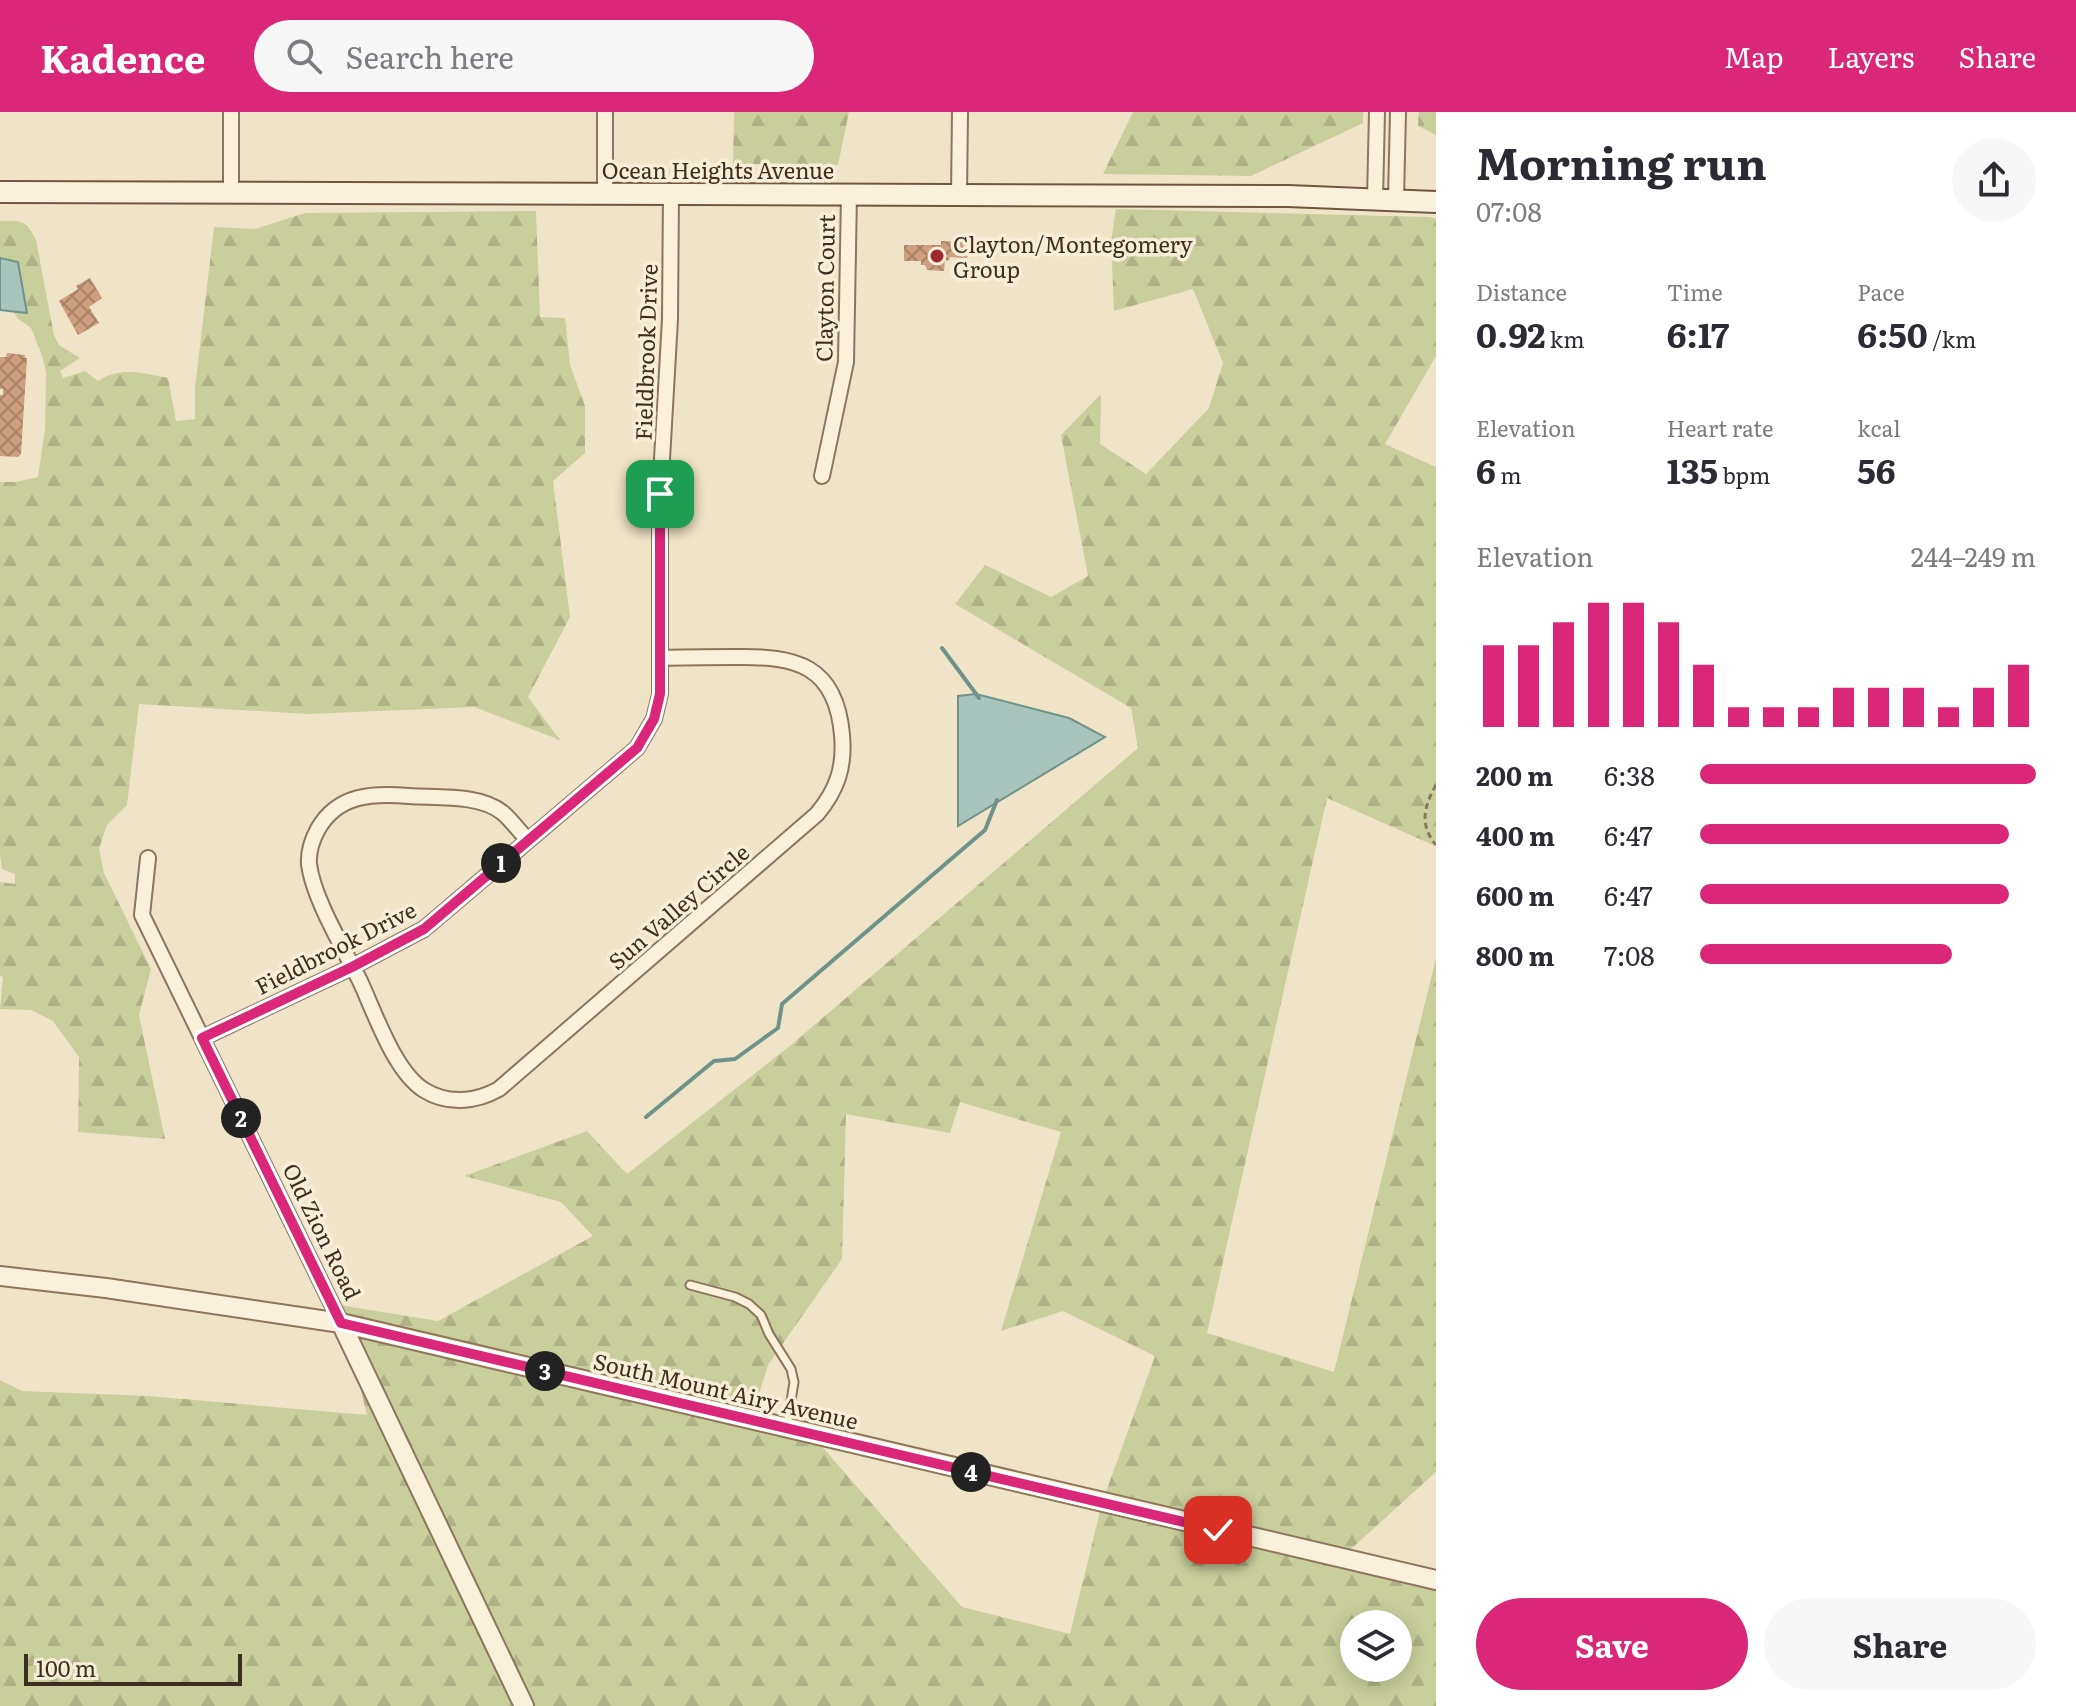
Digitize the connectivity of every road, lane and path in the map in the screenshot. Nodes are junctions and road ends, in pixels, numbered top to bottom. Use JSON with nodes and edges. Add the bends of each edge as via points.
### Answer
{"nodes":[{"id":1,"x":231,"y":112,"type":"edge"},
{"id":2,"x":605,"y":112,"type":"edge"},
{"id":3,"x":960,"y":112,"type":"edge"},
{"id":4,"x":1377,"y":112,"type":"edge"},
{"id":5,"x":1398,"y":112,"type":"edge"},
{"id":6,"x":0,"y":192,"type":"edge"},
{"id":7,"x":605,"y":192,"type":"junction"},
{"id":8,"x":231,"y":193,"type":"junction"},
{"id":9,"x":671,"y":193,"type":"junction"},
{"id":10,"x":849,"y":194,"type":"junction"},
{"id":11,"x":959,"y":195,"type":"junction"},
{"id":12,"x":1386,"y":199,"type":"junction"},
{"id":13,"x":1436,"y":202,"type":"edge"},
{"id":14,"x":822,"y":476,"type":"dead end"},
{"id":15,"x":661,"y":658,"type":"junction"},
{"id":16,"x":1436,"y":785,"type":"edge"},
{"id":17,"x":528,"y":840,"type":"junction"},
{"id":18,"x":1436,"y":845,"type":"edge"},
{"id":19,"x":148,"y":858,"type":"dead end"},
{"id":20,"x":352,"y":967,"type":"junction"},
{"id":21,"x":202,"y":1038,"type":"junction"},
{"id":22,"x":0,"y":1276,"type":"edge"},
{"id":23,"x":690,"y":1285,"type":"dead end"},
{"id":24,"x":341,"y":1323,"type":"junction"},
{"id":25,"x":787,"y":1429,"type":"junction"},
{"id":26,"x":1436,"y":1580,"type":"edge"},
{"id":27,"x":524,"y":1706,"type":"edge"}],
"edges":[{"from":1,"to":8,"type":"street"},
{"from":2,"to":7,"type":"street"},
{"from":3,"to":11,"type":"street"},
{"from":4,"to":12,"type":"street"},
{"from":5,"to":12,"type":"street"},
{"from":6,"to":8,"type":"main road","name":"Ocean Heights Avenue"},
{"from":7,"to":8,"type":"main road","name":"Ocean Heights Avenue"},
{"from":7,"to":9,"type":"main road","name":"Ocean Heights Avenue"},
{"from":9,"to":10,"type":"main road","name":"Ocean Heights Avenue"},
{"from":9,"to":15,"type":"street","name":"Fieldbrook Drive","via":[[670,332],[660,494]]},
{"from":10,"to":11,"type":"main road","name":"Ocean Heights Avenue"},
{"from":10,"to":14,"type":"street","name":"Clayton Court","via":[[846,362]]},
{"from":11,"to":12,"type":"main road","name":"Ocean Heights Avenue"},
{"from":12,"to":13,"type":"main road","name":"Ocean Heights Avenue"},
{"from":15,"to":17,"type":"street","name":"Fieldbrook Drive","via":[[659,703],[642,742]]},
{"from":15,"to":20,"type":"street","name":"Sun Valley Circle","via":[[773,656],[815,673],[836,702],[843,752],[836,785],[817,814],[483,1098],[452,1100],[414,1082]]},
{"from":16,"to":18,"type":"path","via":[[1424,819]]},
{"from":17,"to":20,"type":"street","name":"Fieldbrook Drive","via":[[424,929]]},
{"from":17,"to":20,"type":"street","name":"Sun Valley Circle","via":[[504,814],[481,803],[376,794],[336,809],[317,831],[309,863]]},
{"from":19,"to":21,"type":"street","name":"Old Zion Road","via":[[142,915]]},
{"from":20,"to":21,"type":"street","name":"Fieldbrook Drive"},
{"from":21,"to":24,"type":"street","name":"Old Zion Road"},
{"from":22,"to":24,"type":"street","name":"South Mount Airy Avenue"},
{"from":23,"to":25,"type":"lane","via":[[735,1297],[761,1315],[794,1382]]},
{"from":24,"to":25,"type":"street","name":"South Mount Airy Avenue"},
{"from":24,"to":27,"type":"street","name":"Old Zion Road"},
{"from":25,"to":26,"type":"street","name":"South Mount Airy Avenue"}]}
